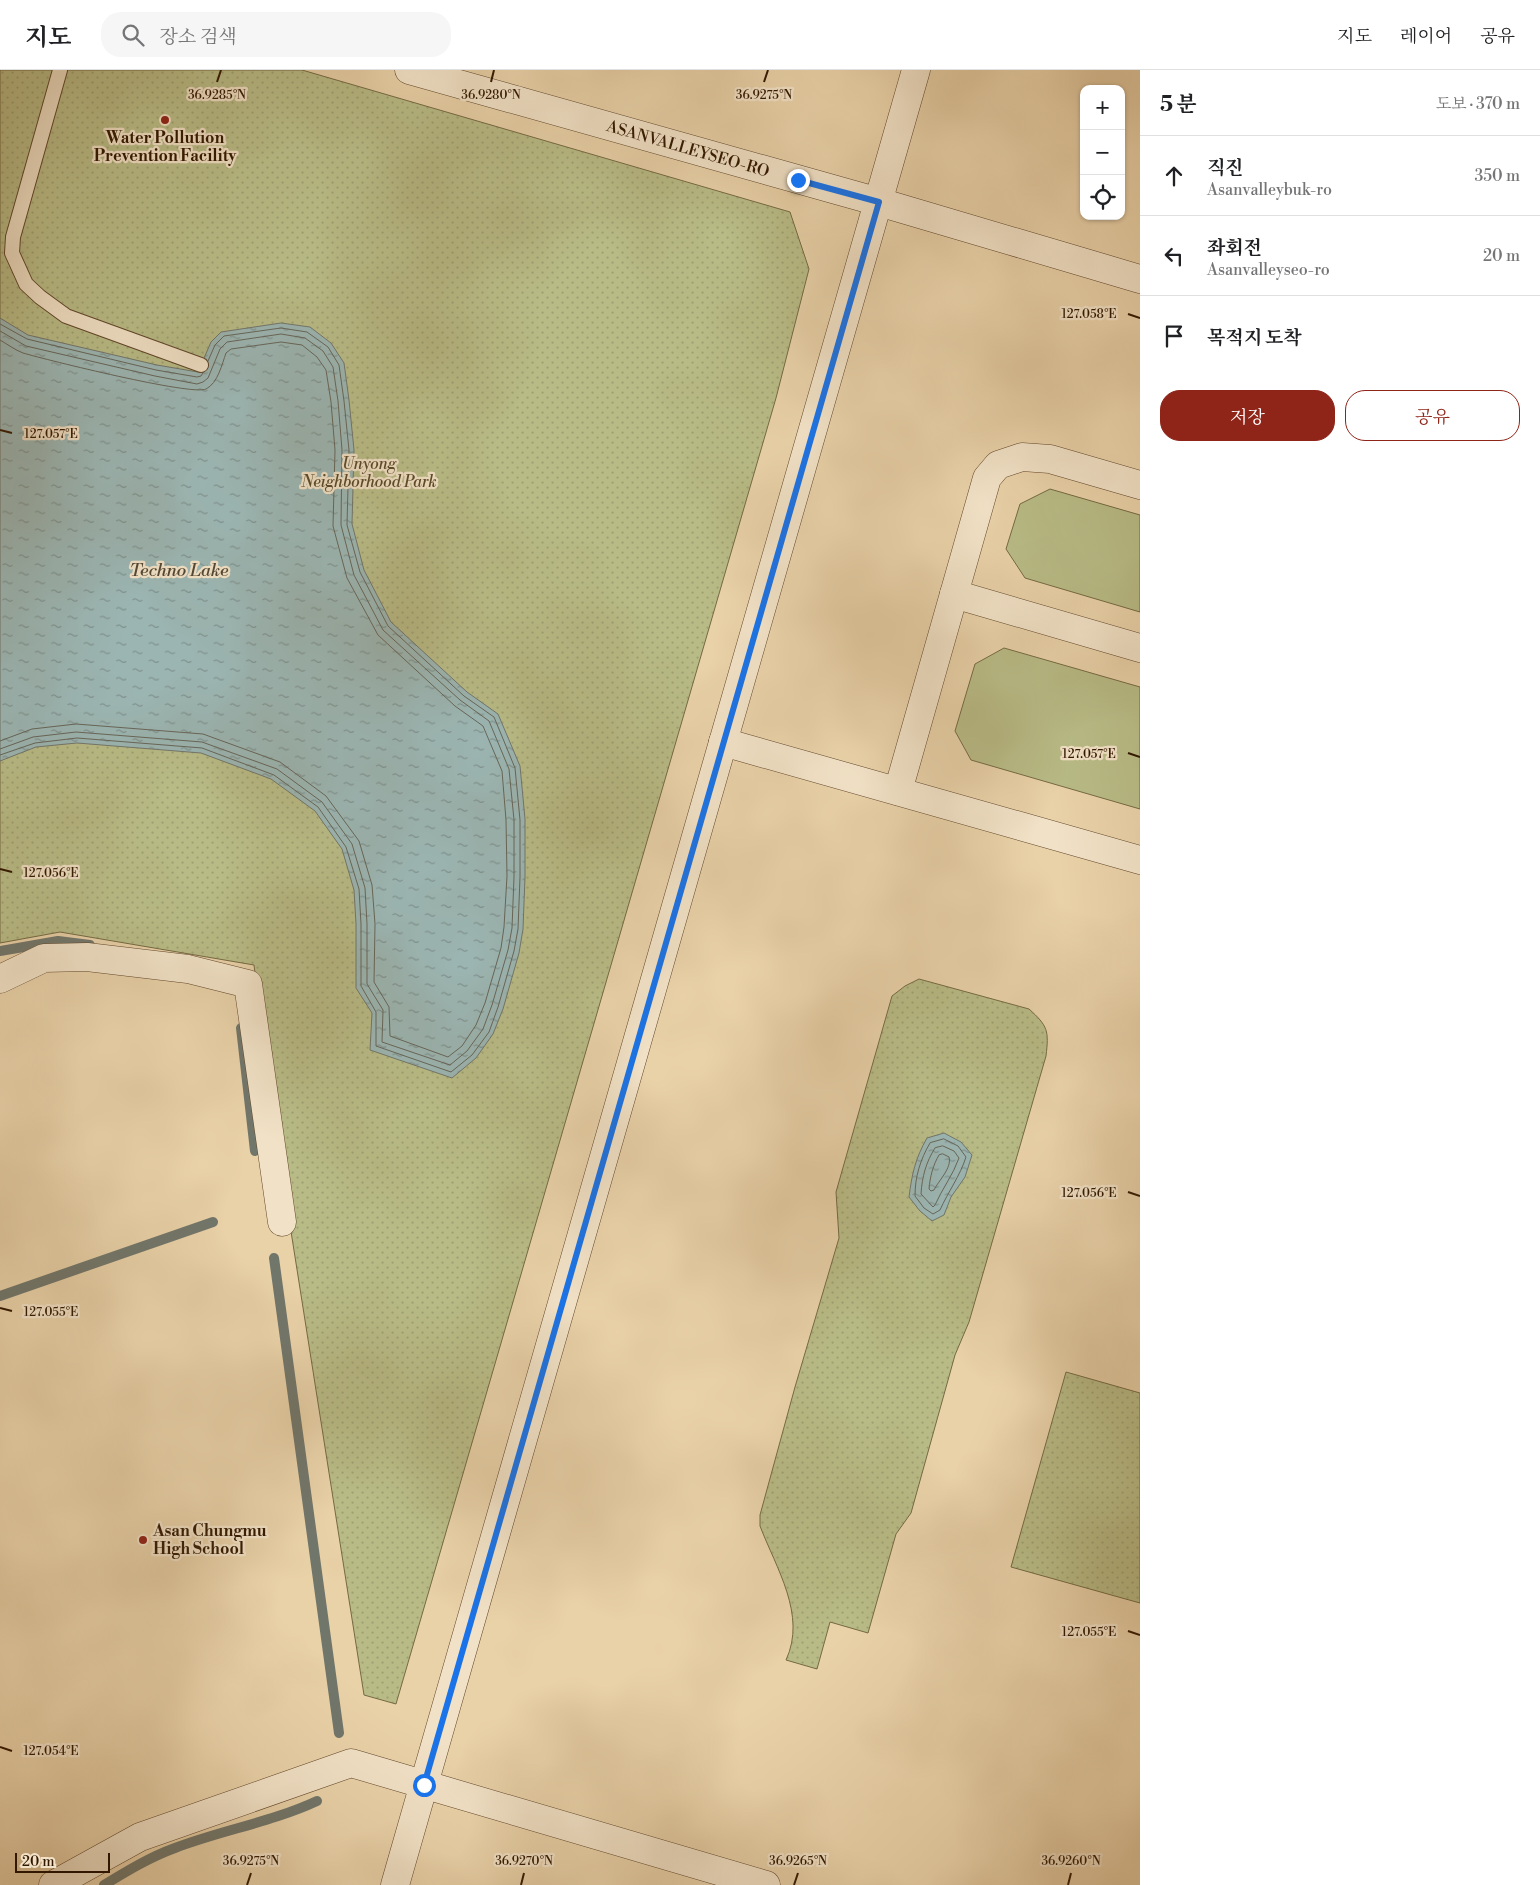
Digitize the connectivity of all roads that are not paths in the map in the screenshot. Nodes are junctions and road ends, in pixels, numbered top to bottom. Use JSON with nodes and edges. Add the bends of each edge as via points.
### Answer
{"nodes":[{"id":1,"x":60,"y":70,"type":"edge"},
{"id":2,"x":409,"y":70,"type":"edge"},
{"id":3,"x":916,"y":70,"type":"edge"},
{"id":4,"x":879,"y":202,"type":"junction"},
{"id":5,"x":1140,"y":279,"type":"edge"},
{"id":6,"x":201,"y":365,"type":"dead end"},
{"id":7,"x":1140,"y":485,"type":"edge"},
{"id":8,"x":954,"y":594,"type":"junction"},
{"id":9,"x":1140,"y":648,"type":"edge"},
{"id":10,"x":723,"y":742,"type":"junction"},
{"id":11,"x":898,"y":791,"type":"junction"},
{"id":12,"x":1140,"y":860,"type":"edge"},
{"id":13,"x":0,"y":979,"type":"edge"},
{"id":14,"x":282,"y":1222,"type":"dead end"},
{"id":15,"x":424,"y":1785,"type":"junction"},
{"id":16,"x":53,"y":1885,"type":"edge"},
{"id":17,"x":395,"y":1885,"type":"edge"},
{"id":18,"x":766,"y":1885,"type":"edge"}],
"edges":[{"from":1,"to":6,"type":"lane","via":[[13,237],[12,253],[26,284],[66,316]]},
{"from":2,"to":4,"type":"street","name":"ASANVALLEYSEO-RO"},
{"from":3,"to":4,"type":"street"},
{"from":4,"to":5,"type":"street","name":"ASANVALLEYSEO-RO"},
{"from":4,"to":10,"type":"street"},
{"from":7,"to":8,"type":"street","via":[[1050,460],[1022,457],[998,465],[987,478]]},
{"from":8,"to":9,"type":"street"},
{"from":8,"to":11,"type":"street"},
{"from":10,"to":11,"type":"street"},
{"from":10,"to":15,"type":"street"},
{"from":11,"to":12,"type":"street"},
{"from":13,"to":14,"type":"street","via":[[44,958],[87,957],[188,969],[248,984]]},
{"from":15,"to":16,"type":"street","via":[[351,1763],[140,1836]]},
{"from":15,"to":17,"type":"street"},
{"from":15,"to":18,"type":"street"}]}
